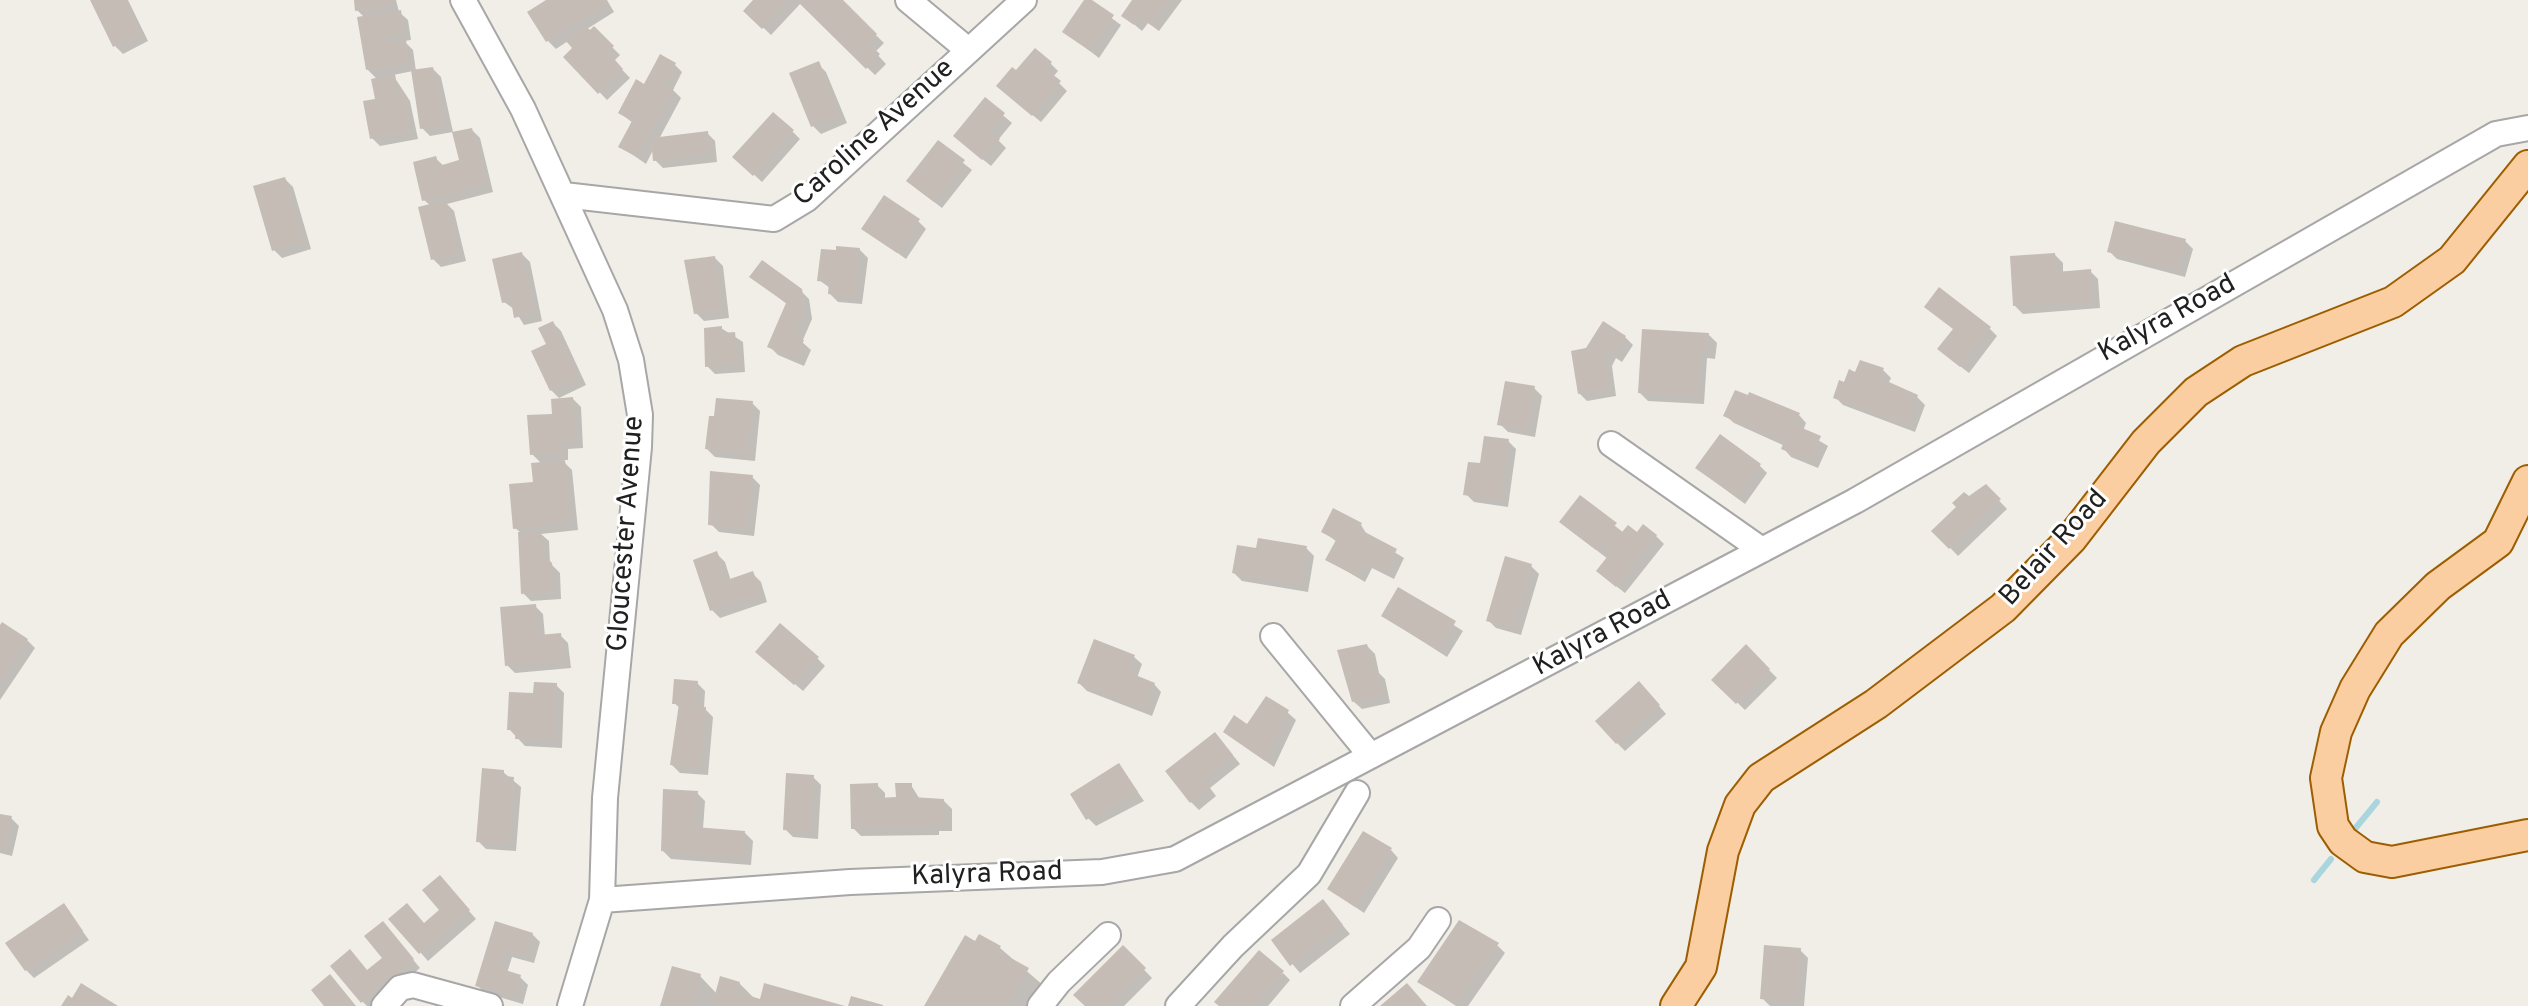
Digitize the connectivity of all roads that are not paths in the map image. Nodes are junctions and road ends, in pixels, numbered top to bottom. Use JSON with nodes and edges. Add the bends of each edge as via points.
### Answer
{"nodes":[{"id":1,"x":463,"y":0,"type":"edge"},
{"id":2,"x":908,"y":0,"type":"edge"},
{"id":3,"x":1024,"y":0,"type":"edge"},
{"id":4,"x":968,"y":50,"type":"junction"},
{"id":5,"x":2528,"y":128,"type":"edge"},
{"id":6,"x":2528,"y":166,"type":"edge"},
{"id":7,"x":564,"y":195,"type":"junction"},
{"id":8,"x":1611,"y":444,"type":"dead end"},
{"id":9,"x":2528,"y":481,"type":"edge"},
{"id":10,"x":1762,"y":550,"type":"junction"},
{"id":11,"x":1273,"y":636,"type":"dead end"},
{"id":12,"x":1371,"y":756,"type":"junction"},
{"id":13,"x":1357,"y":793,"type":"dead end"},
{"id":14,"x":2528,"y":835,"type":"edge"},
{"id":15,"x":602,"y":900,"type":"junction"},
{"id":16,"x":1438,"y":920,"type":"dead end"},
{"id":17,"x":1108,"y":935,"type":"dead end"},
{"id":18,"x":447,"y":1000,"type":"edge"},
{"id":19,"x":384,"y":1006,"type":"edge"},
{"id":20,"x":490,"y":1006,"type":"edge"},
{"id":21,"x":570,"y":1006,"type":"edge"},
{"id":22,"x":1040,"y":1006,"type":"edge"},
{"id":23,"x":1178,"y":1006,"type":"edge"},
{"id":24,"x":1353,"y":1006,"type":"edge"},
{"id":25,"x":1676,"y":1006,"type":"edge"}],
"edges":[{"from":1,"to":7,"type":"street","name":"Gloucester Avenue"},
{"from":2,"to":4,"type":"street"},
{"from":3,"to":4,"type":"street","name":"Caroline Avenue"},
{"from":4,"to":7,"type":"street","name":"Caroline Avenue","via":[[807,199],[774,219]]},
{"from":5,"to":10,"type":"street","name":"Kalyra Road","via":[[2513,128],[2472,147],[1940,454]]},
{"from":6,"to":25,"type":"main road","name":"Belair Road","via":[[2452,260],[2393,302],[2243,361],[2196,392],[2146,442],[2071,539],[2003,608],[1876,704],[1761,778],[1740,805],[1723,851],[1701,967]]},
{"from":7,"to":15,"type":"street","name":"Gloucester Avenue","via":[[624,335],[640,415],[605,798]]},
{"from":8,"to":10,"type":"street"},
{"from":9,"to":14,"type":"main road","via":[[2498,542],[2438,586],[2389,634],[2336,732],[2326,778],[2333,826],[2365,857],[2392,862]]},
{"from":10,"to":12,"type":"street","name":"Kalyra Road"},
{"from":11,"to":12,"type":"street"},
{"from":12,"to":15,"type":"street","name":"Kalyra Road","via":[[1175,859],[1132,869]]},
{"from":13,"to":23,"type":"street","via":[[1309,874]]},
{"from":15,"to":21,"type":"street","name":"Gloucester Avenue"},
{"from":16,"to":24,"type":"street","via":[[1419,948]]},
{"from":17,"to":22,"type":"street"},
{"from":18,"to":19,"type":"street","via":[[413,985],[400,988]]},
{"from":18,"to":20,"type":"street"}]}
